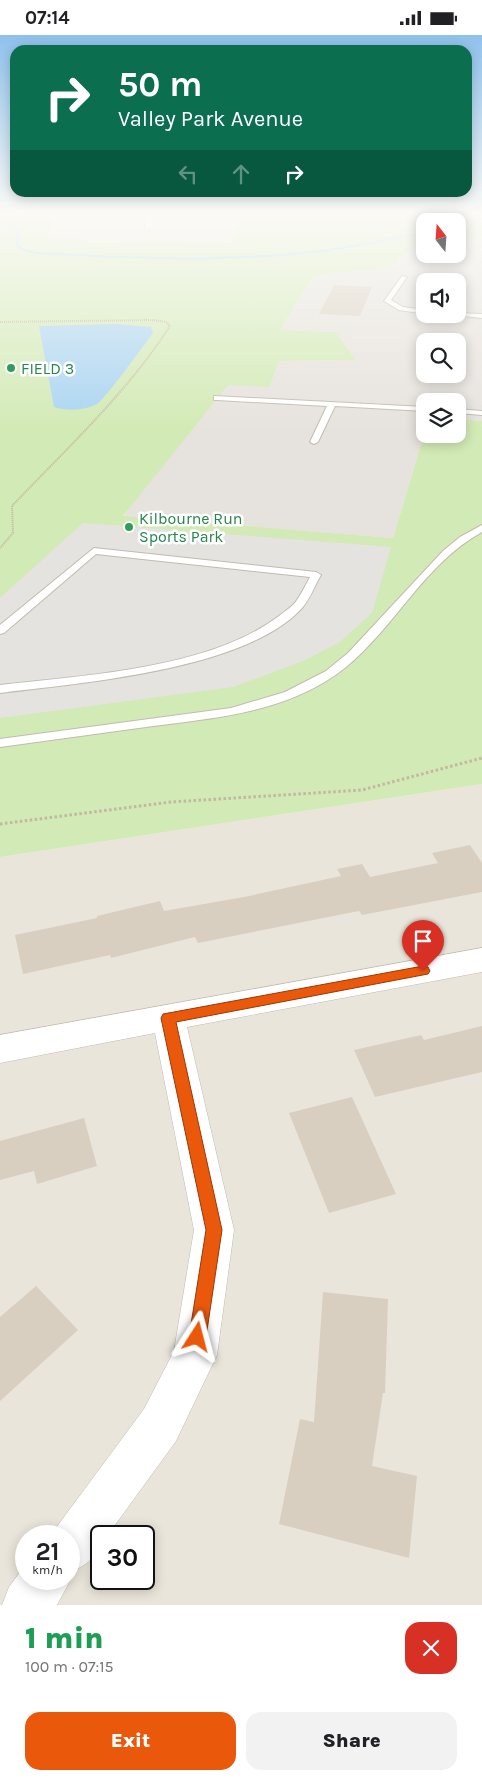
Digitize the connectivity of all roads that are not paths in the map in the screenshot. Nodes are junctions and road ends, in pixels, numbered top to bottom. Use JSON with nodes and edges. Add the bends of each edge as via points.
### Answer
{"nodes":[{"id":1,"x":398,"y":285,"type":"edge"},
{"id":2,"x":416,"y":312,"type":"edge"},
{"id":3,"x":466,"y":315,"type":"edge"},
{"id":4,"x":482,"y":316,"type":"edge"},
{"id":5,"x":217,"y":398,"type":"dead end"},
{"id":6,"x":332,"y":404,"type":"junction"},
{"id":7,"x":416,"y":409,"type":"edge"},
{"id":8,"x":466,"y":412,"type":"edge"},
{"id":9,"x":482,"y":413,"type":"edge"},
{"id":10,"x":314,"y":442,"type":"dead end"},
{"id":11,"x":482,"y":529,"type":"edge"},
{"id":12,"x":0,"y":631,"type":"edge"},
{"id":13,"x":0,"y":689,"type":"edge"},
{"id":14,"x":0,"y":743,"type":"edge"},
{"id":15,"x":482,"y":960,"type":"edge"},
{"id":16,"x":168,"y":1018,"type":"junction"},
{"id":17,"x":0,"y":1049,"type":"edge"},
{"id":18,"x":80,"y":1534,"type":"edge"},
{"id":19,"x":38,"y":1590,"type":"edge"},
{"id":20,"x":27,"y":1605,"type":"edge"}],
"edges":[{"from":1,"to":2,"type":"lane","via":[[387,301],[401,309]]},
{"from":3,"to":4,"type":"lane"},
{"from":5,"to":6,"type":"lane"},
{"from":6,"to":7,"type":"lane"},
{"from":6,"to":10,"type":"lane"},
{"from":8,"to":9,"type":"lane"},
{"from":11,"to":14,"type":"lane","via":[[459,542],[438,562],[342,664],[308,686],[265,705],[231,712]]},
{"from":12,"to":13,"type":"lane","via":[[94,551],[316,575],[312,589],[297,609],[276,627],[214,654],[169,665]]},
{"from":15,"to":16,"type":"street"},
{"from":16,"to":17,"type":"street"},
{"from":16,"to":18,"type":"street","via":[[214,1230],[194,1355],[160,1425]]},
{"from":19,"to":20,"type":"street"}]}
